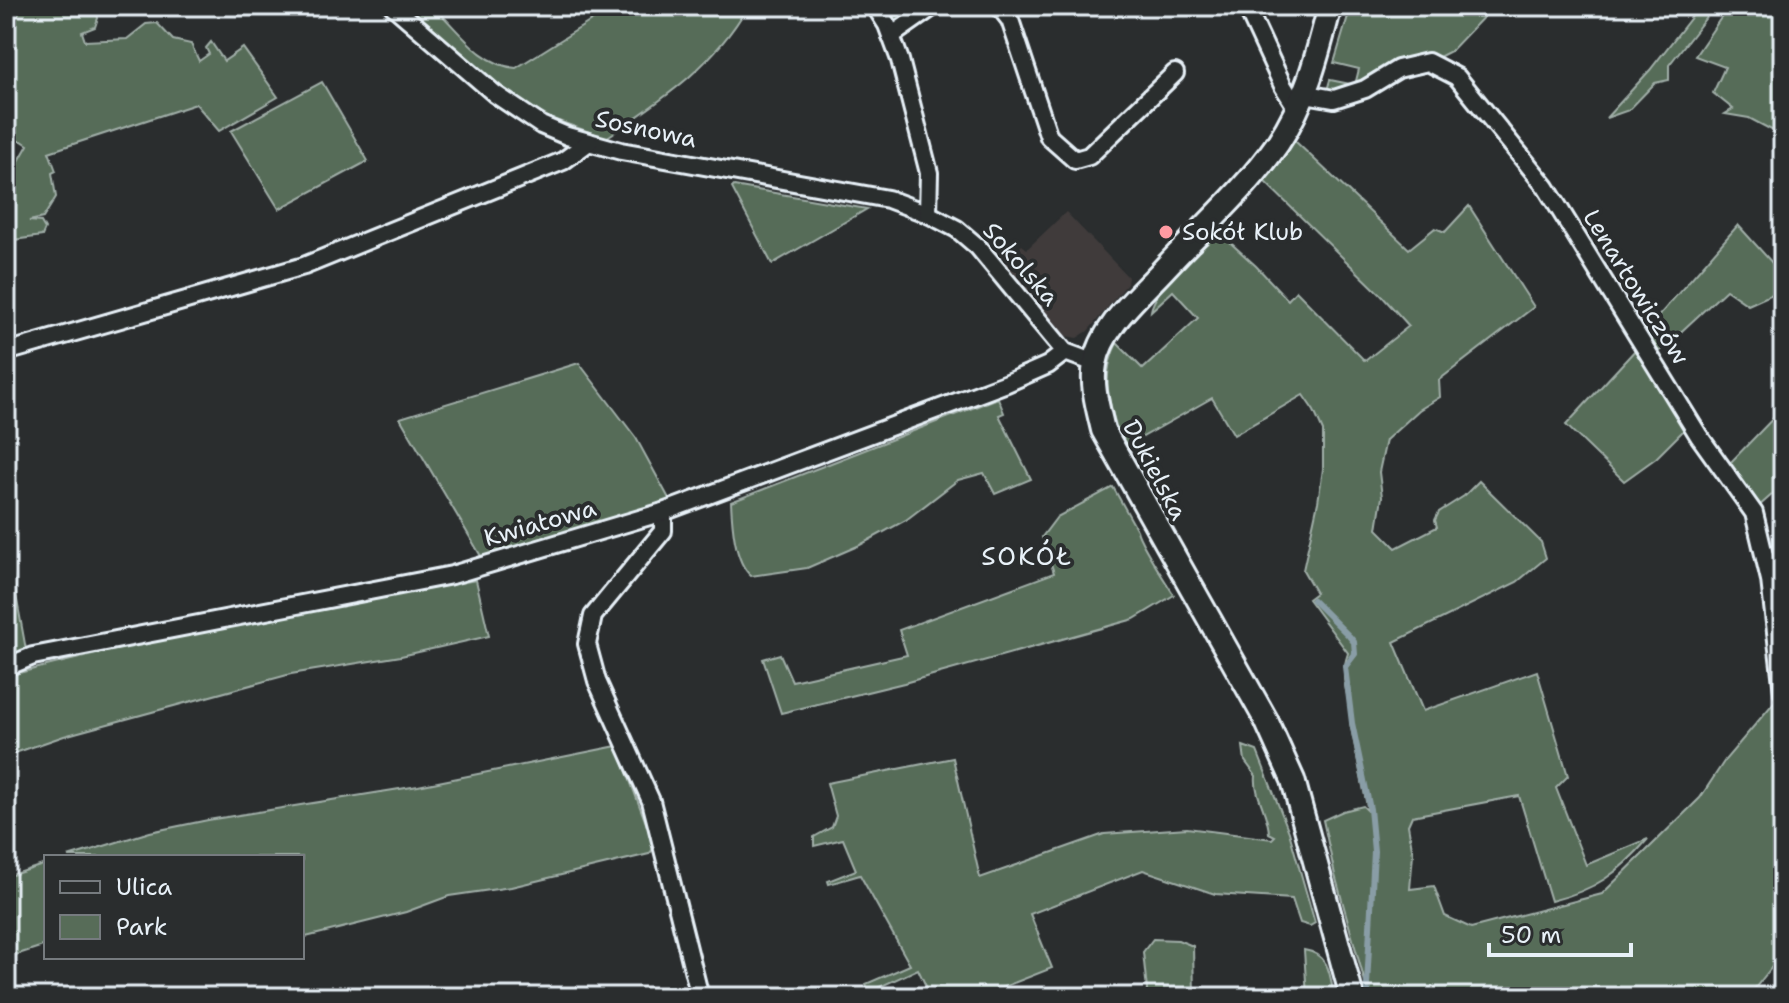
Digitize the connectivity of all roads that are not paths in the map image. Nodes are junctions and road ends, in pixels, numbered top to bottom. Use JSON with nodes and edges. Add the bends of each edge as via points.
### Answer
{"nodes":[{"id":1,"x":393,"y":6,"type":"edge"},
{"id":2,"x":875,"y":6,"type":"edge"},
{"id":3,"x":934,"y":6,"type":"edge"},
{"id":4,"x":999,"y":6,"type":"edge"},
{"id":5,"x":1246,"y":6,"type":"edge"},
{"id":6,"x":1330,"y":6,"type":"edge"},
{"id":7,"x":891,"y":36,"type":"junction"},
{"id":8,"x":1175,"y":73,"type":"dead end"},
{"id":9,"x":1302,"y":102,"type":"junction"},
{"id":10,"x":589,"y":142,"type":"junction"},
{"id":11,"x":928,"y":214,"type":"junction"},
{"id":12,"x":6,"y":352,"type":"edge"},
{"id":13,"x":1065,"y":352,"type":"junction"},
{"id":14,"x":1095,"y":363,"type":"junction"},
{"id":15,"x":663,"y":512,"type":"junction"},
{"id":16,"x":6,"y":667,"type":"edge"},
{"id":17,"x":1783,"y":692,"type":"edge"},
{"id":18,"x":700,"y":997,"type":"edge"},
{"id":19,"x":1352,"y":997,"type":"edge"}],
"edges":[{"from":1,"to":10,"type":"street","name":"Sosnowa","via":[[497,96],[541,125]]},
{"from":2,"to":7,"type":"street"},
{"from":3,"to":7,"type":"street"},
{"from":4,"to":8,"type":"street","via":[[1010,20],[1049,137],[1075,160],[1089,156]]},
{"from":5,"to":9,"type":"street","via":[[1283,86]]},
{"from":6,"to":9,"type":"main road","name":"Dukielska"},
{"from":7,"to":11,"type":"street","via":[[929,173]]},
{"from":9,"to":14,"type":"main road","name":"Dukielska","via":[[1242,186],[1134,300],[1105,339]]},
{"from":9,"to":17,"type":"street","name":"Lenartowiczów","via":[[1334,99],[1365,89],[1398,69],[1428,62],[1457,77],[1546,187],[1699,436],[1754,513],[1770,580]]},
{"from":10,"to":11,"type":"street","name":"Sosnowa","via":[[888,199]]},
{"from":10,"to":12,"type":"street","via":[[563,161],[304,266]]},
{"from":11,"to":13,"type":"street","name":"Sokolska","via":[[976,245]]},
{"from":13,"to":14,"type":"street"},
{"from":13,"to":15,"type":"street","name":"Kwiatowa","via":[[1007,383]]},
{"from":14,"to":19,"type":"main road","name":"Dukielska","via":[[1094,393],[1103,430],[1266,720],[1293,780]]},
{"from":15,"to":16,"type":"street","name":"Kwiatowa","via":[[452,575],[33,656]]},
{"from":15,"to":18,"type":"street","via":[[663,531],[593,616],[587,644],[597,681],[651,801]]}]}
